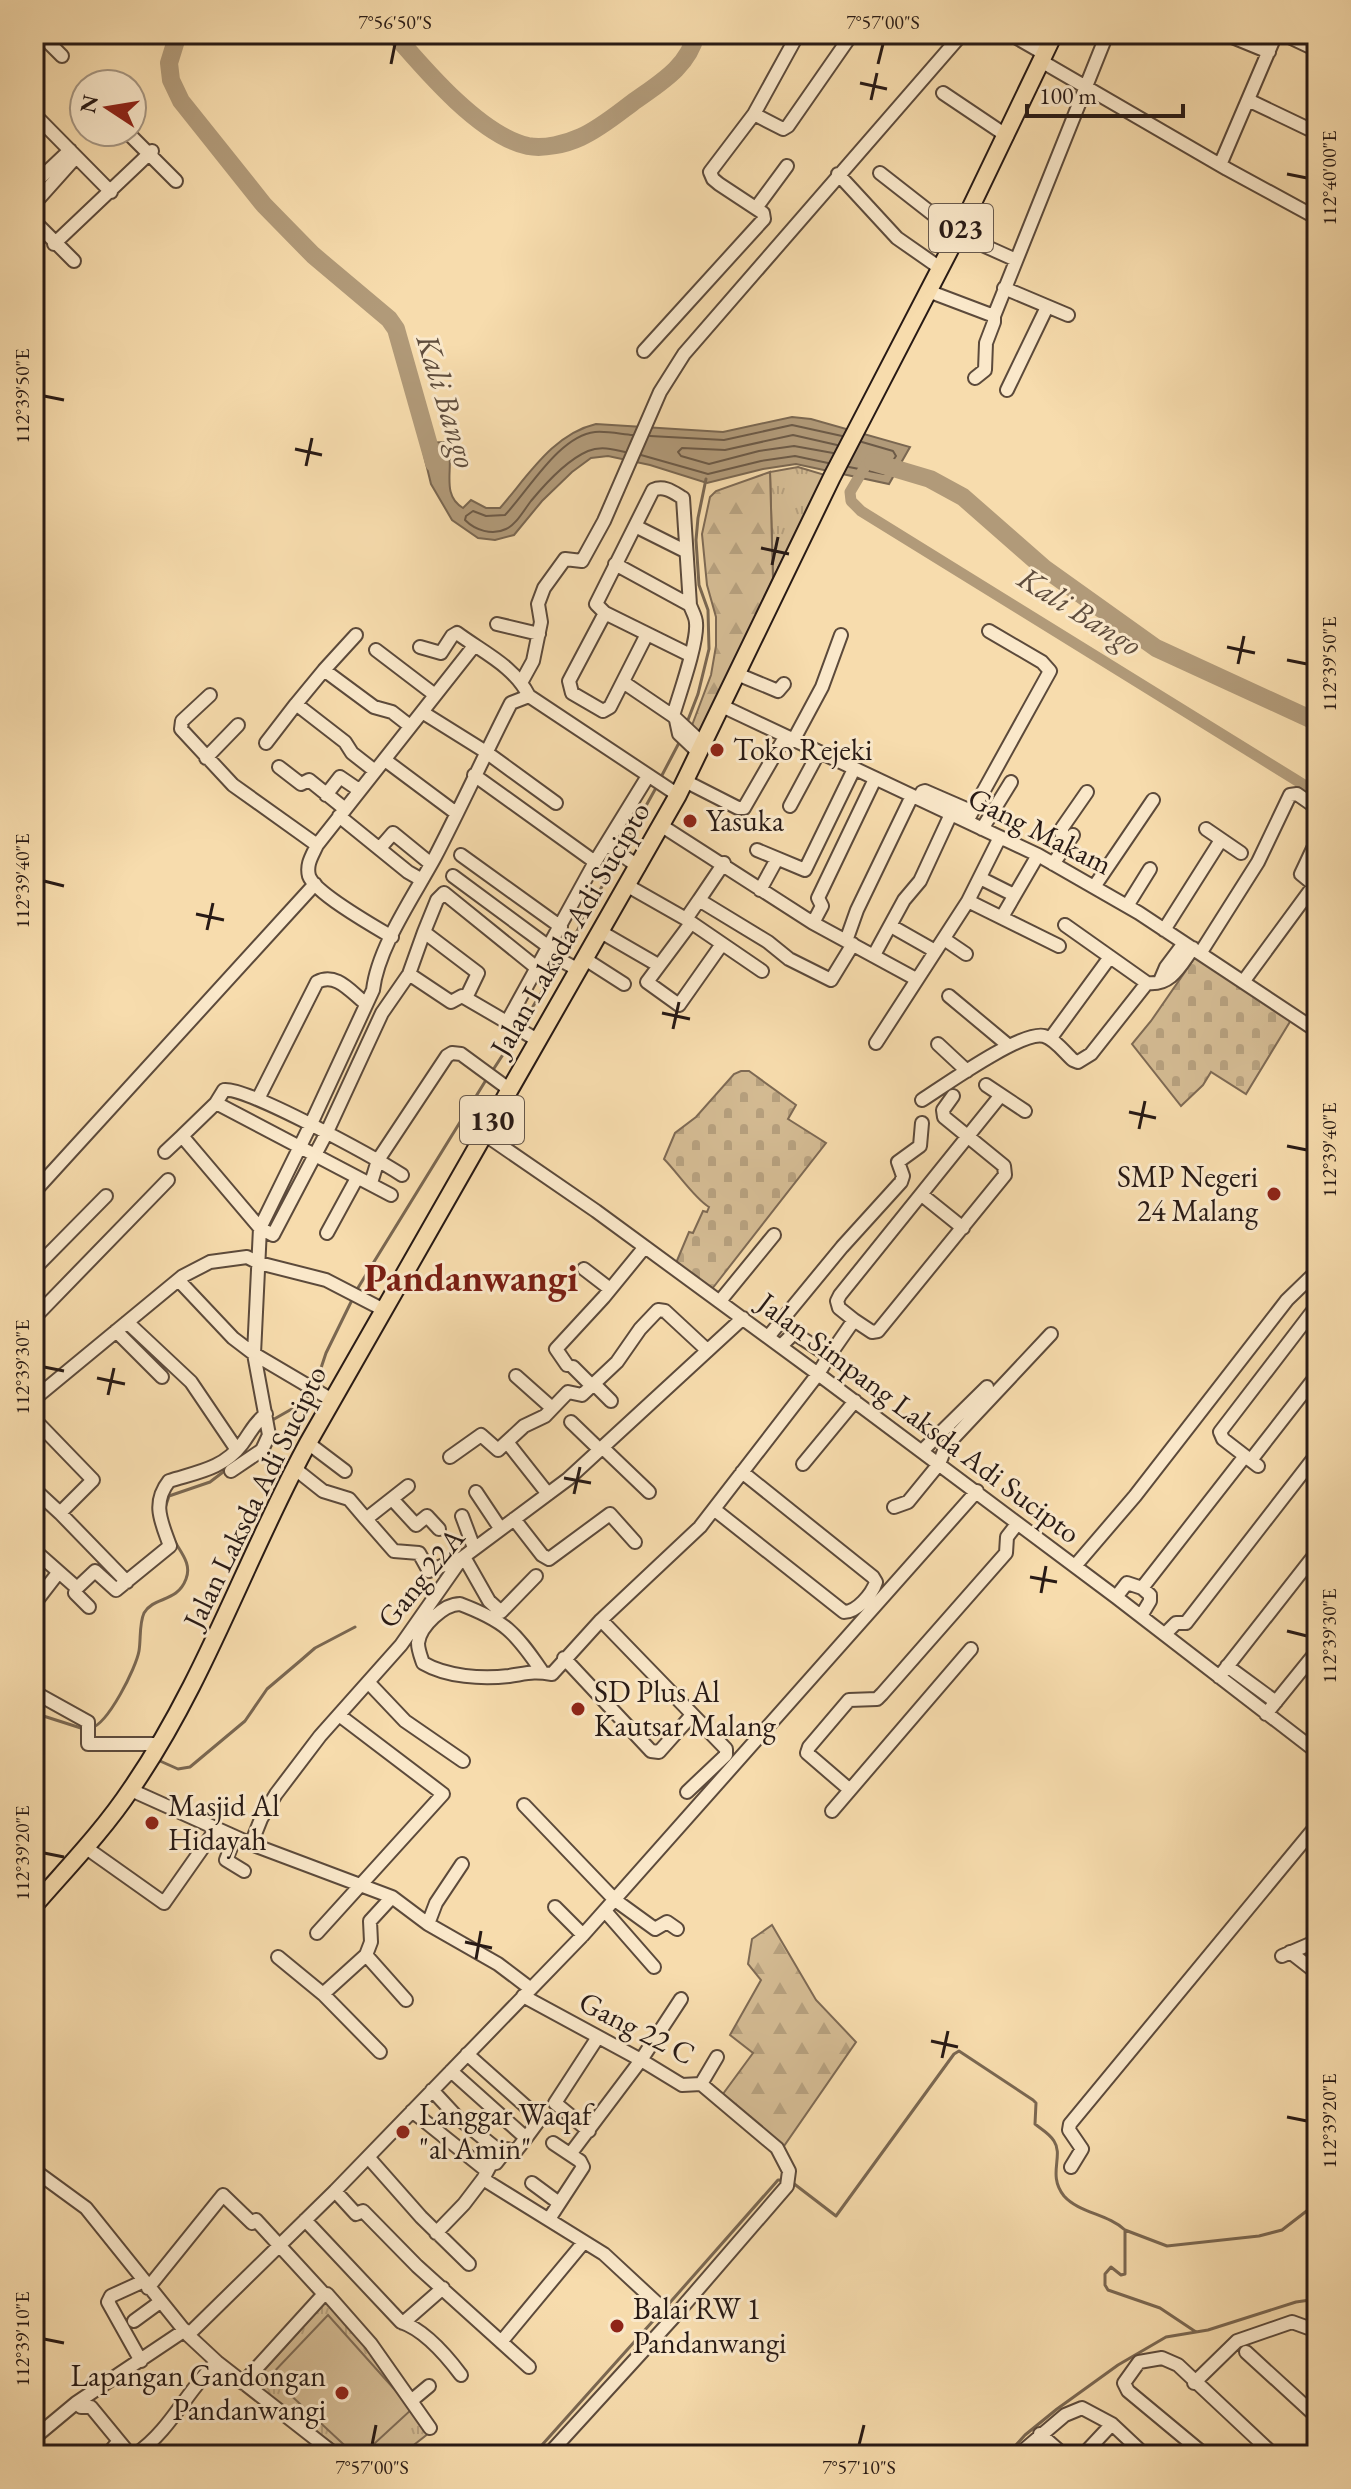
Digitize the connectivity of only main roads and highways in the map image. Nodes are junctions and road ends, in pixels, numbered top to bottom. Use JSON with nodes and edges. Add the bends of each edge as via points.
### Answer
{"nodes":[{"id":1,"x":1054,"y":34,"type":"edge"},
{"id":2,"x":861,"y":417,"type":"joint"},
{"id":3,"x":37,"y":1898,"type":"edge"}],
"edges":[{"from":1,"to":2,"type":"main road","number":"023","via":[[958,234]]},
{"from":2,"to":3,"type":"main road","name":"Jalan Laksda Adi Sucipto","number":"130","via":[[722,706],[687,734],[666,784],[662,826],[384,1310],[320,1393],[308,1443],[261,1533],[212,1646],[159,1744],[131,1790]]}]}
